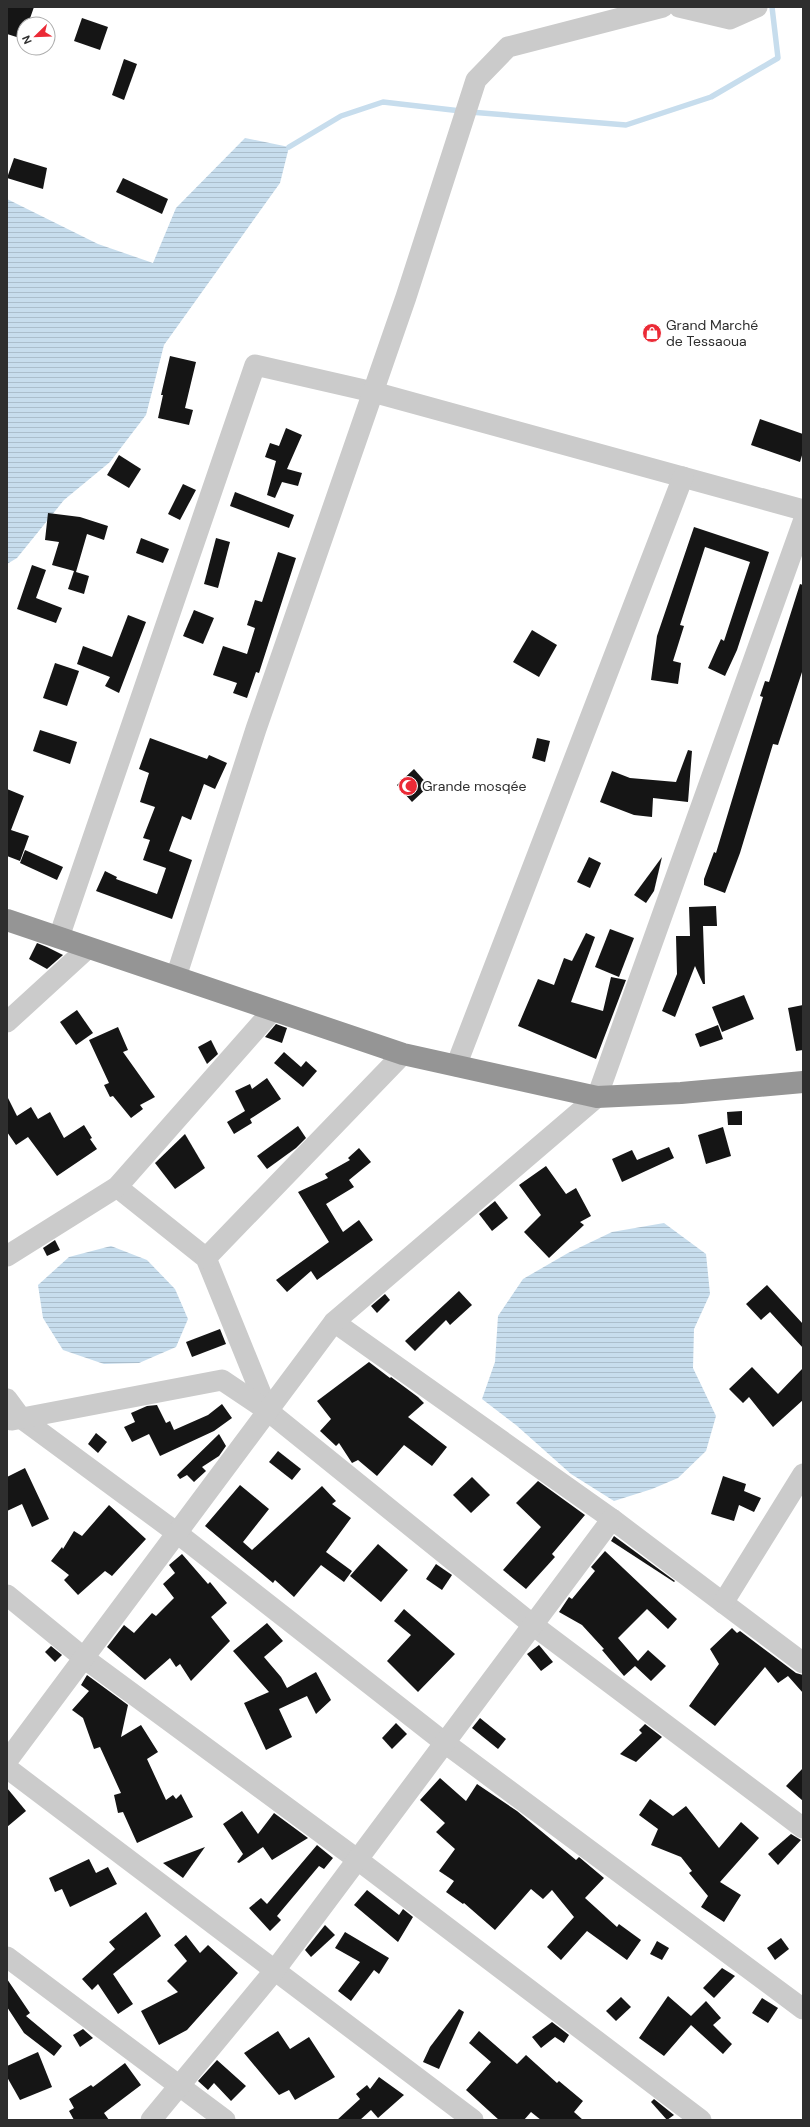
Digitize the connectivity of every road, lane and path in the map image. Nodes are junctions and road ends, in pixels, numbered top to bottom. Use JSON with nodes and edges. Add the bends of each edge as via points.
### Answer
{"nodes":[{"id":1,"x":663,"y":7,"type":"edge"},
{"id":2,"x":679,"y":7,"type":"edge"},
{"id":3,"x":757,"y":7,"type":"edge"},
{"id":4,"x":373,"y":392,"type":"junction"},
{"id":5,"x":683,"y":477,"type":"junction"},
{"id":6,"x":803,"y":510,"type":"edge"},
{"id":7,"x":803,"y":522,"type":"edge"},
{"id":8,"x":7,"y":920,"type":"edge"},
{"id":9,"x":59,"y":937,"type":"junction"},
{"id":10,"x":88,"y":948,"type":"junction"},
{"id":11,"x":176,"y":977,"type":"junction"},
{"id":12,"x":273,"y":1010,"type":"junction"},
{"id":13,"x":7,"y":1022,"type":"edge"},
{"id":14,"x":403,"y":1054,"type":"junction"},
{"id":15,"x":456,"y":1066,"type":"junction"},
{"id":16,"x":803,"y":1082,"type":"edge"},
{"id":17,"x":597,"y":1097,"type":"junction"},
{"id":18,"x":117,"y":1187,"type":"junction"},
{"id":19,"x":7,"y":1256,"type":"edge"},
{"id":20,"x":206,"y":1258,"type":"junction"},
{"id":21,"x":334,"y":1322,"type":"junction"},
{"id":22,"x":7,"y":1399,"type":"edge"},
{"id":23,"x":268,"y":1411,"type":"junction"},
{"id":24,"x":14,"y":1420,"type":"edge"},
{"id":25,"x":803,"y":1474,"type":"edge"},
{"id":26,"x":612,"y":1519,"type":"junction"},
{"id":27,"x":177,"y":1533,"type":"junction"},
{"id":28,"x":7,"y":1595,"type":"edge"},
{"id":29,"x":723,"y":1603,"type":"junction"},
{"id":30,"x":533,"y":1625,"type":"junction"},
{"id":31,"x":84,"y":1658,"type":"junction"},
{"id":32,"x":803,"y":1663,"type":"edge"},
{"id":33,"x":445,"y":1743,"type":"junction"},
{"id":34,"x":7,"y":1761,"type":"edge"},
{"id":35,"x":7,"y":1768,"type":"edge"},
{"id":36,"x":803,"y":1828,"type":"edge"},
{"id":37,"x":358,"y":1860,"type":"junction"},
{"id":38,"x":7,"y":1957,"type":"edge"},
{"id":39,"x":275,"y":1970,"type":"junction"},
{"id":40,"x":803,"y":2009,"type":"edge"},
{"id":41,"x":180,"y":2085,"type":"junction"},
{"id":42,"x":151,"y":2120,"type":"edge"},
{"id":43,"x":225,"y":2120,"type":"edge"},
{"id":44,"x":473,"y":2120,"type":"edge"},
{"id":45,"x":701,"y":2120,"type":"edge"}],
"edges":[{"from":1,"to":4,"type":"street","via":[[508,47],[476,80]]},
{"from":2,"to":3,"type":"street","via":[[730,19]]},
{"from":4,"to":5,"type":"street"},
{"from":4,"to":9,"type":"street","via":[[255,364]]},
{"from":4,"to":11,"type":"street","via":[[256,729]]},
{"from":5,"to":6,"type":"street"},
{"from":5,"to":15,"type":"street"},
{"from":7,"to":17,"type":"street"},
{"from":8,"to":9,"type":"highway"},
{"from":9,"to":10,"type":"highway"},
{"from":10,"to":11,"type":"highway"},
{"from":10,"to":13,"type":"street"},
{"from":11,"to":12,"type":"highway"},
{"from":12,"to":14,"type":"highway"},
{"from":12,"to":18,"type":"street"},
{"from":14,"to":15,"type":"highway"},
{"from":14,"to":20,"type":"street"},
{"from":15,"to":17,"type":"highway"},
{"from":16,"to":17,"type":"highway","via":[[682,1093]]},
{"from":17,"to":21,"type":"street"},
{"from":18,"to":19,"type":"street"},
{"from":18,"to":20,"type":"street"},
{"from":20,"to":23,"type":"street"},
{"from":21,"to":23,"type":"street"},
{"from":21,"to":26,"type":"street"},
{"from":22,"to":24,"type":"street"},
{"from":23,"to":24,"type":"street","via":[[222,1380]]},
{"from":23,"to":27,"type":"street"},
{"from":23,"to":30,"type":"street"},
{"from":24,"to":27,"type":"street"},
{"from":25,"to":29,"type":"street"},
{"from":26,"to":29,"type":"street"},
{"from":26,"to":30,"type":"street"},
{"from":27,"to":31,"type":"street"},
{"from":27,"to":33,"type":"street"},
{"from":28,"to":31,"type":"street"},
{"from":29,"to":32,"type":"street"},
{"from":30,"to":33,"type":"street"},
{"from":30,"to":36,"type":"street"},
{"from":31,"to":34,"type":"street"},
{"from":31,"to":37,"type":"street"},
{"from":33,"to":37,"type":"street"},
{"from":33,"to":40,"type":"street"},
{"from":35,"to":39,"type":"street"},
{"from":37,"to":39,"type":"street"},
{"from":37,"to":45,"type":"street"},
{"from":38,"to":41,"type":"street"},
{"from":39,"to":41,"type":"street"},
{"from":39,"to":44,"type":"street"},
{"from":41,"to":42,"type":"street"},
{"from":41,"to":43,"type":"street"}]}
